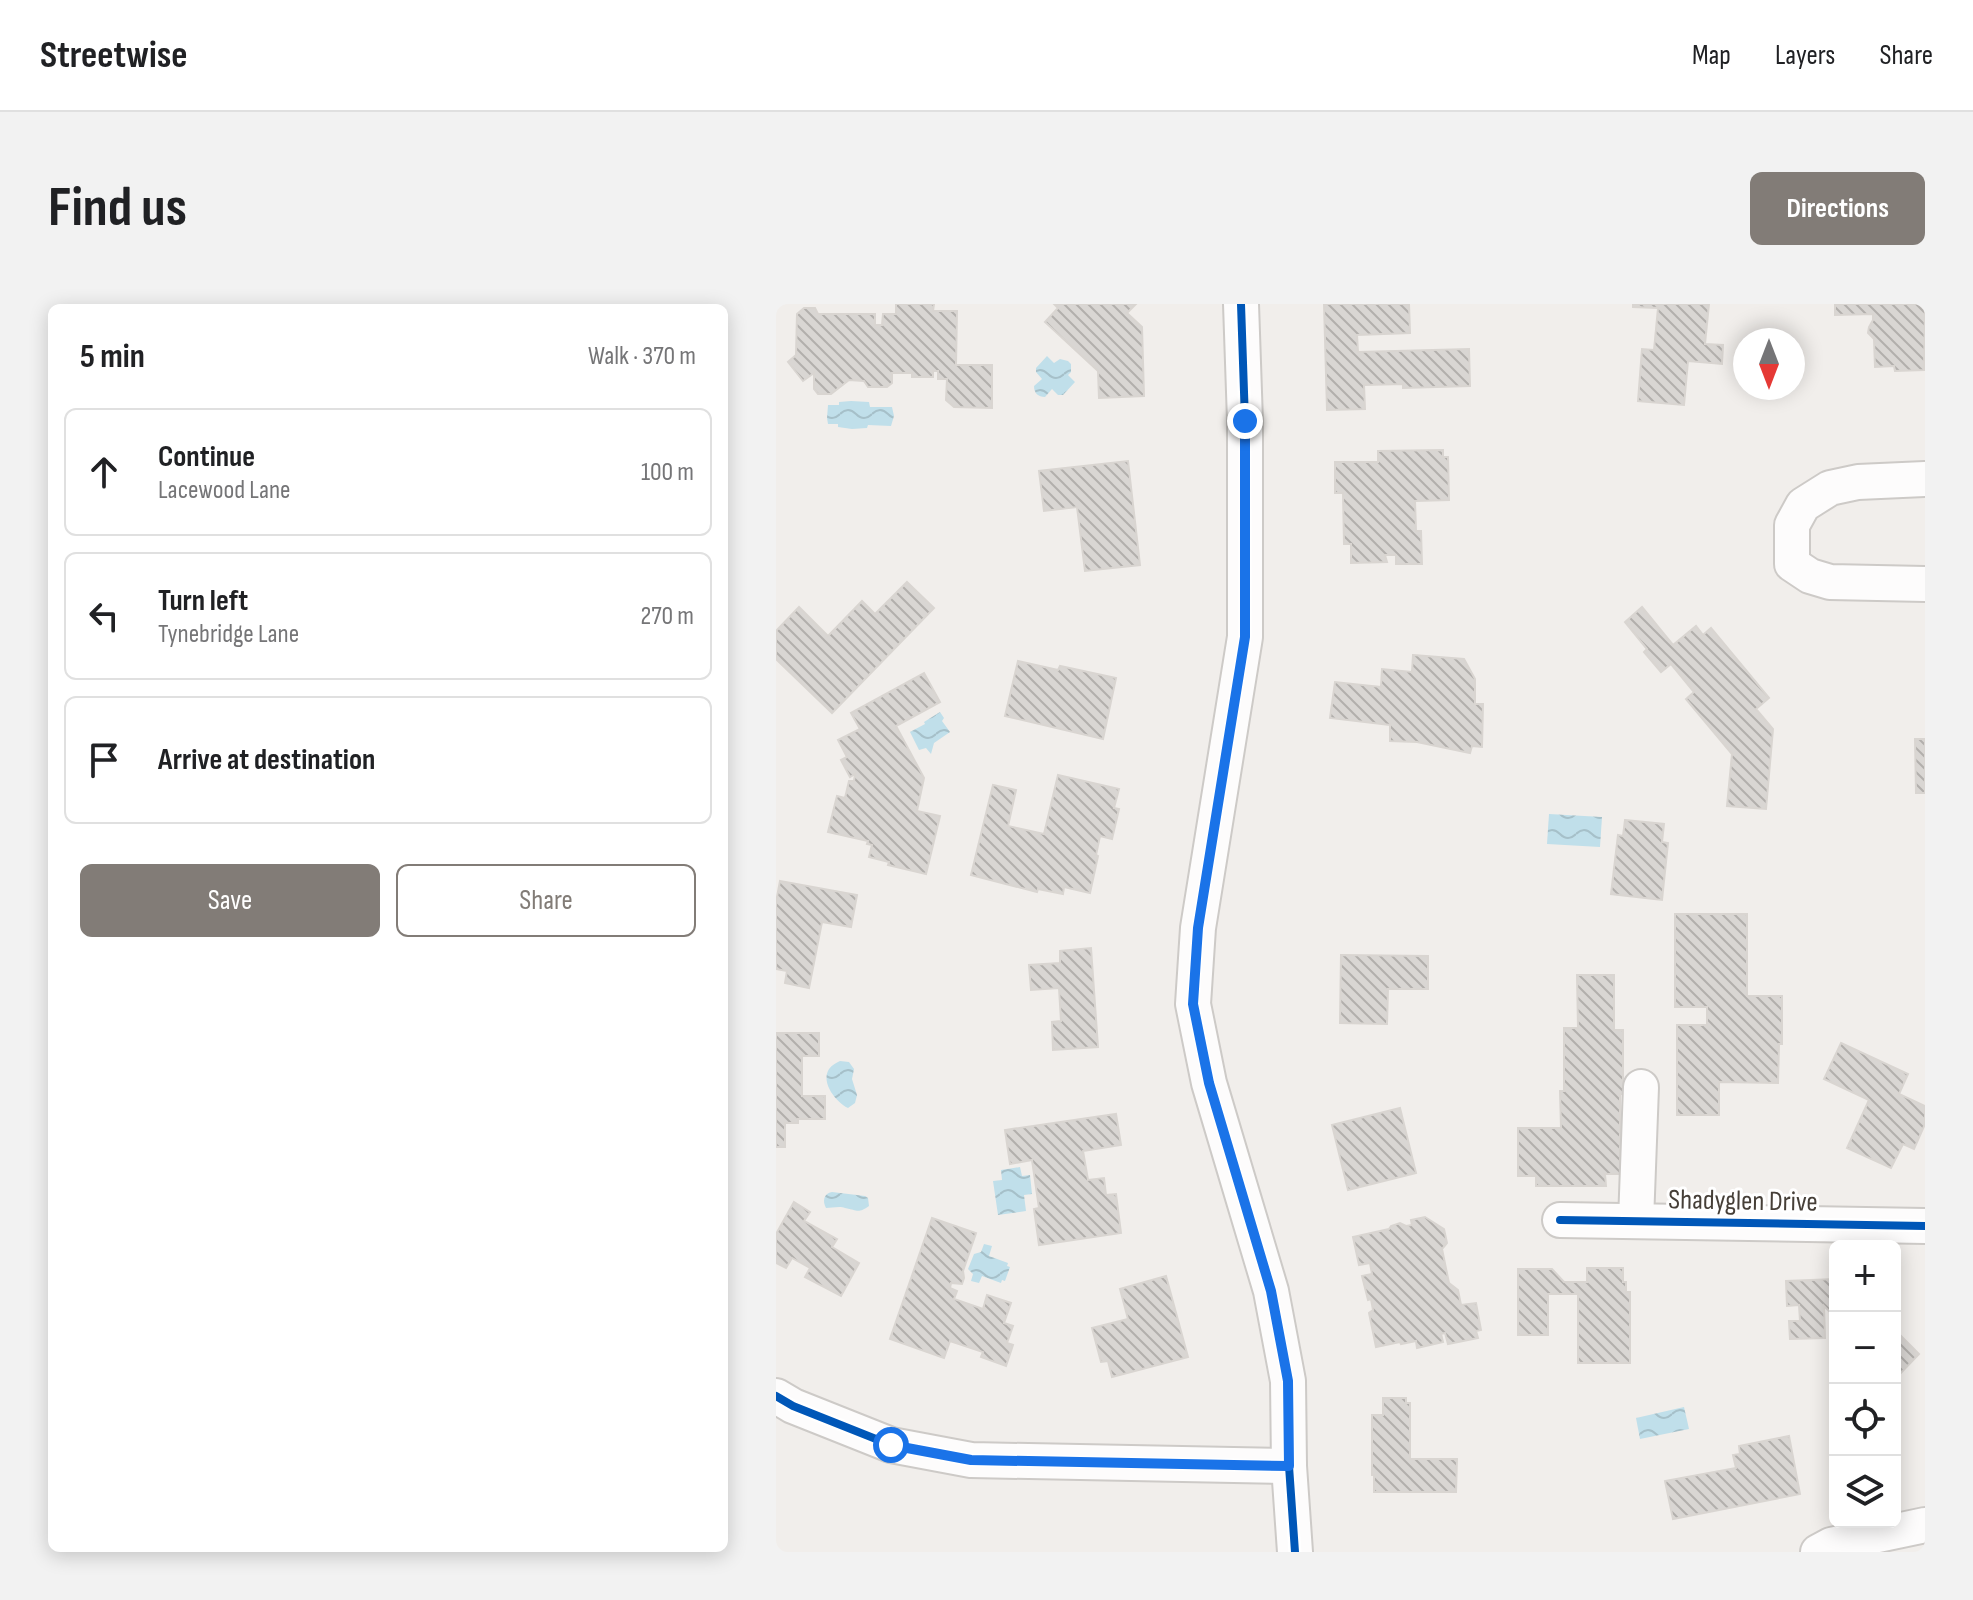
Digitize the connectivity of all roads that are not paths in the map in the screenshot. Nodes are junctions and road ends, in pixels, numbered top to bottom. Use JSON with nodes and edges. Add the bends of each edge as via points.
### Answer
{"nodes":[{"id":1,"x":1241,"y":304,"type":"edge"},
{"id":2,"x":1925,"y":479,"type":"edge"},
{"id":3,"x":1925,"y":584,"type":"edge"},
{"id":4,"x":1641,"y":1087,"type":"dead end"},
{"id":5,"x":1560,"y":1220,"type":"dead end"},
{"id":6,"x":1636,"y":1221,"type":"junction"},
{"id":7,"x":1925,"y":1226,"type":"edge"},
{"id":8,"x":776,"y":1396,"type":"edge"},
{"id":9,"x":1289,"y":1466,"type":"junction"},
{"id":10,"x":1925,"y":1525,"type":"edge"},
{"id":11,"x":1295,"y":1552,"type":"edge"},
{"id":12,"x":1818,"y":1552,"type":"edge"}],
"edges":[{"from":1,"to":9,"type":"street","via":[[1245,637],[1198,928],[1193,1004],[1209,1083],[1271,1291],[1288,1381]]},
{"from":2,"to":3,"type":"street","via":[[1858,482],[1830,488],[1803,505],[1792,525],[1792,564],[1830,582]]},
{"from":4,"to":6,"type":"street"},
{"from":5,"to":6,"type":"street","name":"Shadyglen Drive"},
{"from":6,"to":7,"type":"street","name":"Shadyglen Drive"},
{"from":8,"to":9,"type":"street","via":[[891,1445],[971,1460]]},
{"from":9,"to":11,"type":"street"},
{"from":10,"to":12,"type":"street"}]}
